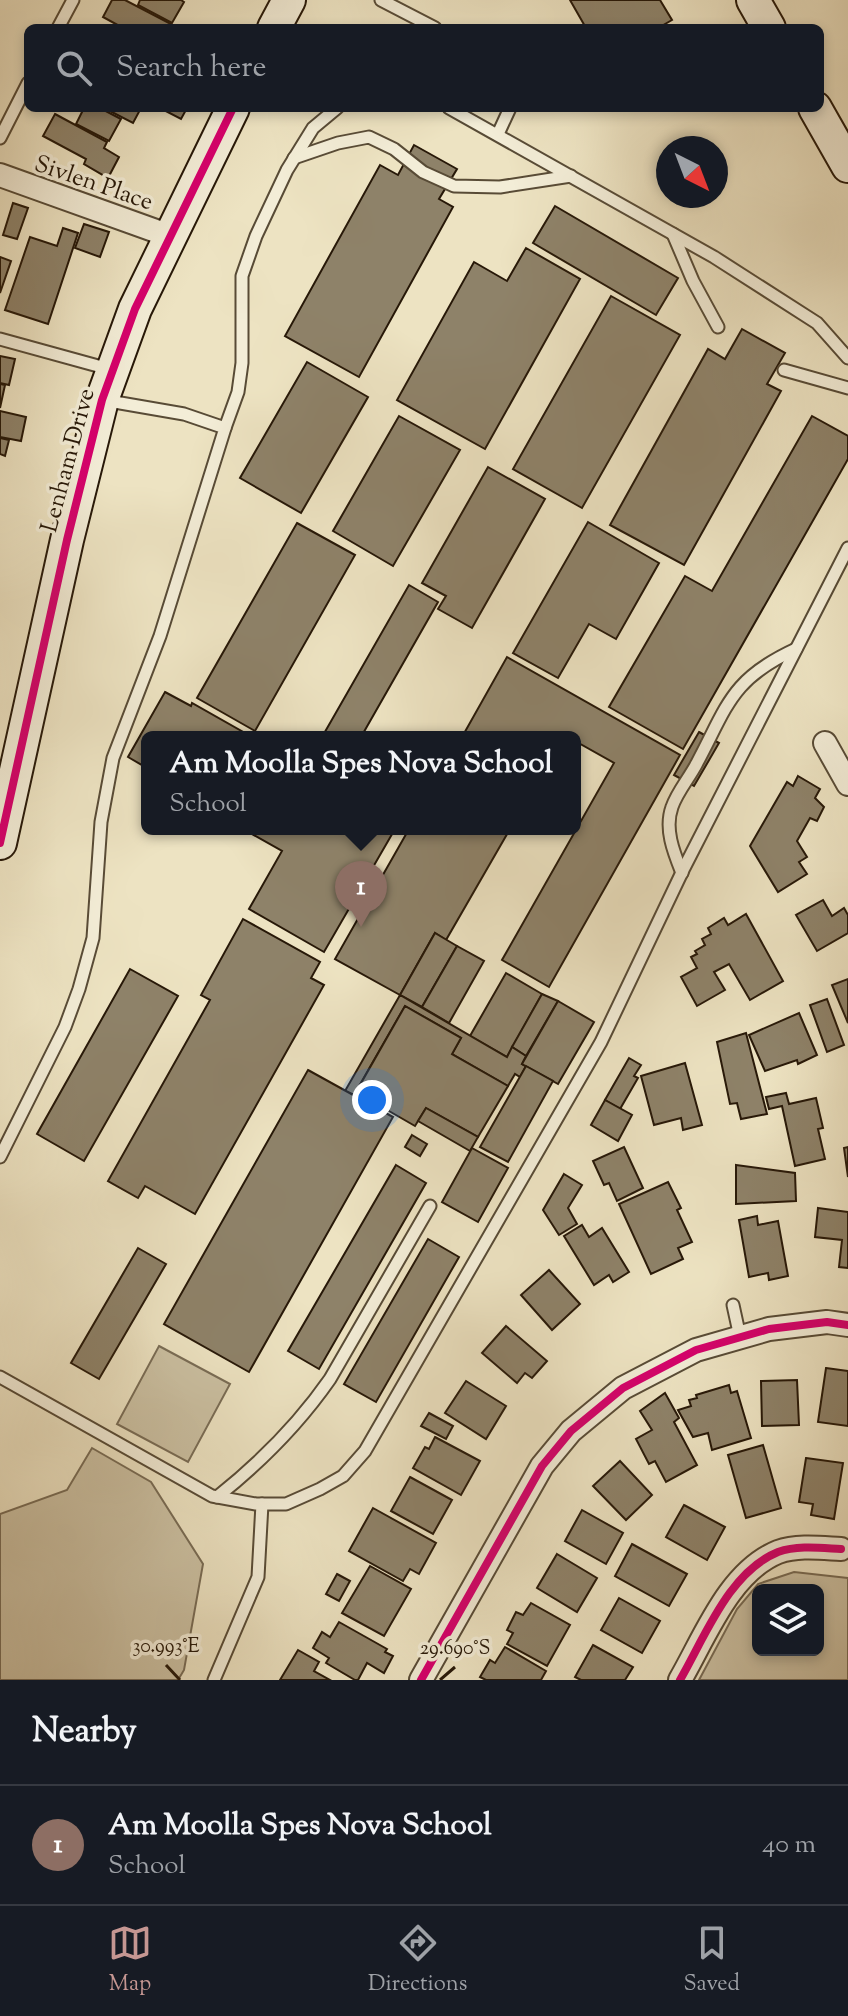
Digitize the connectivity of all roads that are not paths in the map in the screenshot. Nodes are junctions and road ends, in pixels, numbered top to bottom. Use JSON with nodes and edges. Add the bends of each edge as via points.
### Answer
{"nodes":[{"id":1,"x":73,"y":0,"type":"edge"},
{"id":2,"x":289,"y":0,"type":"edge"},
{"id":3,"x":381,"y":0,"type":"edge"},
{"id":4,"x":753,"y":0,"type":"edge"},
{"id":5,"x":60,"y":24,"type":"edge"},
{"id":6,"x":276,"y":24,"type":"edge"},
{"id":7,"x":427,"y":24,"type":"edge"},
{"id":8,"x":767,"y":24,"type":"edge"},
{"id":9,"x":24,"y":91,"type":"edge"},
{"id":10,"x":231,"y":112,"type":"edge"},
{"id":11,"x":332,"y":112,"type":"edge"},
{"id":12,"x":457,"y":112,"type":"edge"},
{"id":13,"x":508,"y":112,"type":"edge"},
{"id":14,"x":817,"y":112,"type":"edge"},
{"id":15,"x":498,"y":134,"type":"junction"},
{"id":16,"x":0,"y":138,"type":"edge"},
{"id":17,"x":294,"y":158,"type":"junction"},
{"id":18,"x":848,"y":166,"type":"edge"},
{"id":19,"x":0,"y":175,"type":"edge"},
{"id":20,"x":572,"y":176,"type":"junction"},
{"id":21,"x":673,"y":234,"type":"junction"},
{"id":22,"x":170,"y":236,"type":"junction"},
{"id":23,"x":718,"y":327,"type":"dead end"},
{"id":24,"x":0,"y":339,"type":"edge"},
{"id":25,"x":848,"y":358,"type":"edge"},
{"id":26,"x":113,"y":370,"type":"junction"},
{"id":27,"x":784,"y":370,"type":"dead end"},
{"id":28,"x":848,"y":388,"type":"edge"},
{"id":29,"x":102,"y":400,"type":"junction"},
{"id":30,"x":225,"y":428,"type":"junction"},
{"id":31,"x":848,"y":548,"type":"edge"},
{"id":32,"x":796,"y":649,"type":"junction"},
{"id":33,"x":825,"y":743,"type":"dead end"},
{"id":34,"x":848,"y":784,"type":"edge"},
{"id":35,"x":0,"y":843,"type":"edge"},
{"id":36,"x":682,"y":873,"type":"junction"},
{"id":37,"x":0,"y":1157,"type":"edge"},
{"id":38,"x":430,"y":1206,"type":"dead end"},
{"id":39,"x":733,"y":1305,"type":"dead end"},
{"id":40,"x":848,"y":1325,"type":"edge"},
{"id":41,"x":740,"y":1337,"type":"junction"},
{"id":42,"x":0,"y":1377,"type":"edge"},
{"id":43,"x":217,"y":1497,"type":"junction"},
{"id":44,"x":262,"y":1504,"type":"junction"},
{"id":45,"x":841,"y":1549,"type":"dead end"},
{"id":46,"x":214,"y":1680,"type":"edge"},
{"id":47,"x":421,"y":1680,"type":"edge"},
{"id":48,"x":680,"y":1680,"type":"edge"}],
"edges":[{"from":1,"to":5,"type":"lane"},
{"from":2,"to":6,"type":"street"},
{"from":3,"to":7,"type":"lane"},
{"from":4,"to":8,"type":"street"},
{"from":9,"to":16,"type":"lane"},
{"from":10,"to":22,"type":"street","name":"Lenham Drive"},
{"from":11,"to":17,"type":"lane","via":[[313,128]]},
{"from":12,"to":15,"type":"lane"},
{"from":13,"to":15,"type":"lane"},
{"from":14,"to":18,"type":"street"},
{"from":15,"to":20,"type":"lane"},
{"from":17,"to":20,"type":"lane","via":[[369,137],[454,186],[500,187]]},
{"from":17,"to":30,"type":"lane","via":[[242,276],[242,363]]},
{"from":19,"to":22,"type":"street","name":"Sivlen Place"},
{"from":20,"to":21,"type":"lane"},
{"from":21,"to":23,"type":"lane"},
{"from":21,"to":25,"type":"lane","via":[[817,323]]},
{"from":22,"to":26,"type":"street","name":"Lenham Drive"},
{"from":24,"to":26,"type":"lane"},
{"from":26,"to":29,"type":"street","name":"Lenham Drive"},
{"from":27,"to":28,"type":"lane"},
{"from":29,"to":30,"type":"lane","via":[[184,414]]},
{"from":29,"to":35,"type":"street","name":"Lenham Drive"},
{"from":30,"to":37,"type":"lane","via":[[160,636],[113,758],[101,822],[93,938],[79,989]]},
{"from":31,"to":32,"type":"lane"},
{"from":32,"to":36,"type":"lane"},
{"from":32,"to":36,"type":"lane","via":[[767,662],[742,682],[671,808],[670,844]]},
{"from":33,"to":34,"type":"street"},
{"from":36,"to":44,"type":"lane","via":[[601,1042],[365,1451],[343,1476],[320,1489],[286,1504]]},
{"from":38,"to":43,"type":"lane","via":[[311,1406],[260,1463]]},
{"from":39,"to":41,"type":"lane"},
{"from":40,"to":41,"type":"street","via":[[827,1322]]},
{"from":41,"to":47,"type":"street","via":[[696,1350],[623,1388],[571,1431],[542,1466]]},
{"from":42,"to":43,"type":"lane"},
{"from":43,"to":44,"type":"lane"},
{"from":44,"to":46,"type":"lane","via":[[258,1577]]},
{"from":45,"to":48,"type":"street","via":[[779,1552],[752,1568],[724,1601]]}]}
